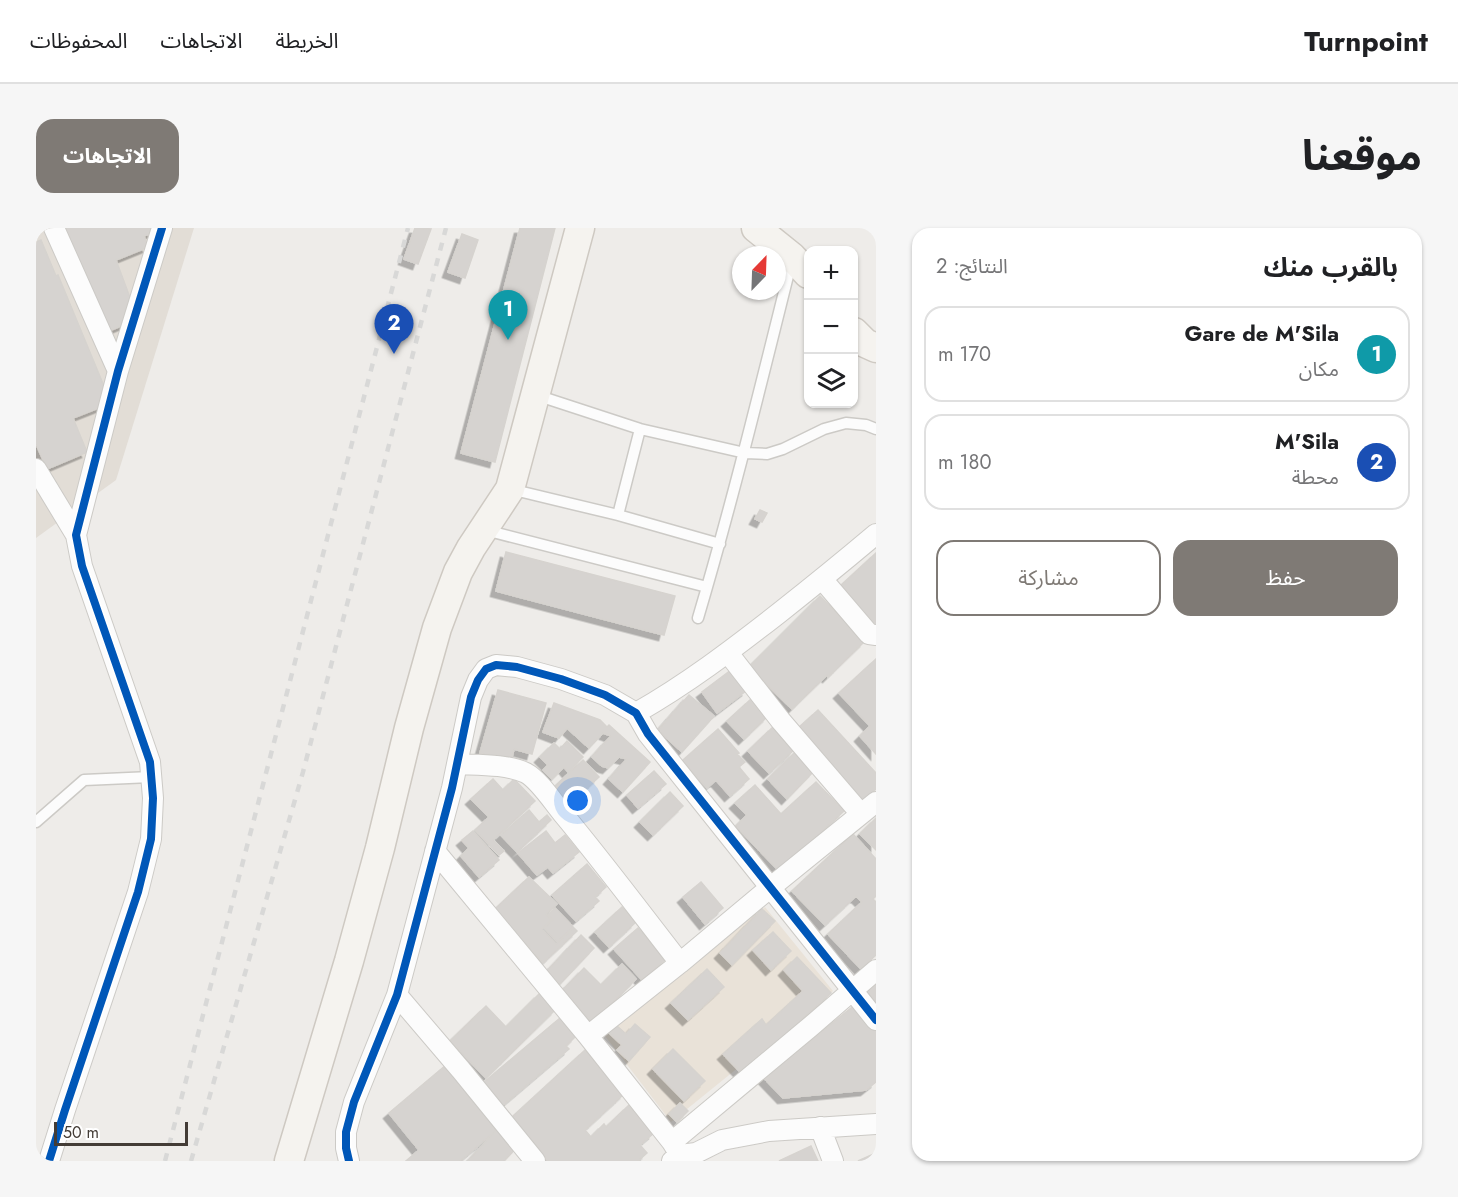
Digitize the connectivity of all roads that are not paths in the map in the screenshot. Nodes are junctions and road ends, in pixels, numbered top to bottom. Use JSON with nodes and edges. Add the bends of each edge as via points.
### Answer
{"nodes":[{"id":1,"x":54,"y":228,"type":"edge"},
{"id":2,"x":162,"y":228,"type":"edge"},
{"id":3,"x":580,"y":228,"type":"edge"},
{"id":4,"x":756,"y":228,"type":"edge"},
{"id":5,"x":800,"y":265,"type":"edge"},
{"id":6,"x":858,"y":336,"type":"edge"},
{"id":7,"x":876,"y":348,"type":"edge"},
{"id":8,"x":118,"y":371,"type":"junction"},
{"id":9,"x":536,"y":395,"type":"junction"},
{"id":10,"x":640,"y":429,"type":"junction"},
{"id":11,"x":876,"y":429,"type":"edge"},
{"id":12,"x":745,"y":453,"type":"junction"},
{"id":13,"x":36,"y":468,"type":"edge"},
{"id":14,"x":510,"y":489,"type":"junction"},
{"id":15,"x":618,"y":515,"type":"junction"},
{"id":16,"x":482,"y":529,"type":"junction"},
{"id":17,"x":876,"y":534,"type":"edge"},
{"id":18,"x":76,"y":535,"type":"junction"},
{"id":19,"x":720,"y":544,"type":"junction"},
{"id":20,"x":822,"y":579,"type":"junction"},
{"id":21,"x":707,"y":587,"type":"junction"},
{"id":22,"x":698,"y":618,"type":"dead end"},
{"id":23,"x":876,"y":635,"type":"edge"},
{"id":24,"x":728,"y":653,"type":"junction"},
{"id":25,"x":636,"y":712,"type":"junction"},
{"id":26,"x":457,"y":764,"type":"junction"},
{"id":27,"x":151,"y":777,"type":"junction"},
{"id":28,"x":868,"y":808,"type":"edge"},
{"id":29,"x":36,"y":822,"type":"edge"},
{"id":30,"x":435,"y":851,"type":"junction"},
{"id":31,"x":771,"y":887,"type":"junction"},
{"id":32,"x":680,"y":963,"type":"junction"},
{"id":33,"x":876,"y":970,"type":"edge"},
{"id":34,"x":852,"y":989,"type":"junction"},
{"id":35,"x":397,"y":995,"type":"junction"},
{"id":36,"x":876,"y":1020,"type":"edge"},
{"id":37,"x":588,"y":1036,"type":"junction"},
{"id":38,"x":876,"y":1124,"type":"edge"},
{"id":39,"x":820,"y":1127,"type":"junction"},
{"id":40,"x":684,"y":1155,"type":"edge"},
{"id":41,"x":527,"y":1158,"type":"edge"},
{"id":42,"x":49,"y":1161,"type":"edge"},
{"id":43,"x":289,"y":1161,"type":"edge"},
{"id":44,"x":349,"y":1161,"type":"edge"},
{"id":45,"x":833,"y":1161,"type":"edge"}],
"edges":[{"from":1,"to":8,"type":"street"},
{"from":2,"to":8,"type":"street"},
{"from":3,"to":9,"type":"street"},
{"from":4,"to":5,"type":"street"},
{"from":5,"to":12,"type":"lane"},
{"from":6,"to":7,"type":"street"},
{"from":8,"to":18,"type":"street"},
{"from":9,"to":10,"type":"lane"},
{"from":9,"to":14,"type":"street"},
{"from":10,"to":12,"type":"lane"},
{"from":10,"to":15,"type":"lane"},
{"from":11,"to":12,"type":"lane","via":[[846,423],[767,454]]},
{"from":12,"to":19,"type":"lane"},
{"from":13,"to":18,"type":"street"},
{"from":14,"to":15,"type":"lane"},
{"from":14,"to":16,"type":"street"},
{"from":15,"to":19,"type":"lane"},
{"from":16,"to":21,"type":"lane"},
{"from":16,"to":43,"type":"street","via":[[458,572],[437,628],[349,961]]},
{"from":17,"to":20,"type":"street"},
{"from":18,"to":27,"type":"street","via":[[82,566],[150,762]]},
{"from":19,"to":21,"type":"lane"},
{"from":20,"to":23,"type":"street","via":[[869,634]]},
{"from":20,"to":24,"type":"street"},
{"from":21,"to":22,"type":"lane"},
{"from":24,"to":25,"type":"street"},
{"from":24,"to":28,"type":"street","via":[[781,721]]},
{"from":25,"to":26,"type":"street","via":[[605,695],[561,679],[496,665],[486,669],[471,697]]},
{"from":25,"to":31,"type":"street","via":[[648,734]]},
{"from":26,"to":30,"type":"street"},
{"from":26,"to":32,"type":"street","via":[[510,768],[527,774],[580,834]]},
{"from":27,"to":29,"type":"lane","via":[[84,780]]},
{"from":27,"to":42,"type":"street","via":[[150,839],[138,892]]},
{"from":28,"to":31,"type":"street"},
{"from":30,"to":35,"type":"street"},
{"from":30,"to":37,"type":"street"},
{"from":31,"to":32,"type":"street"},
{"from":31,"to":34,"type":"street"},
{"from":32,"to":37,"type":"street"},
{"from":33,"to":34,"type":"street"},
{"from":34,"to":36,"type":"street"},
{"from":34,"to":40,"type":"street"},
{"from":35,"to":41,"type":"street","via":[[461,1070]]},
{"from":35,"to":44,"type":"street","via":[[354,1102],[346,1132]]},
{"from":37,"to":40,"type":"street"},
{"from":38,"to":39,"type":"street"},
{"from":39,"to":40,"type":"street","via":[[723,1140]]},
{"from":39,"to":45,"type":"street"}]}
